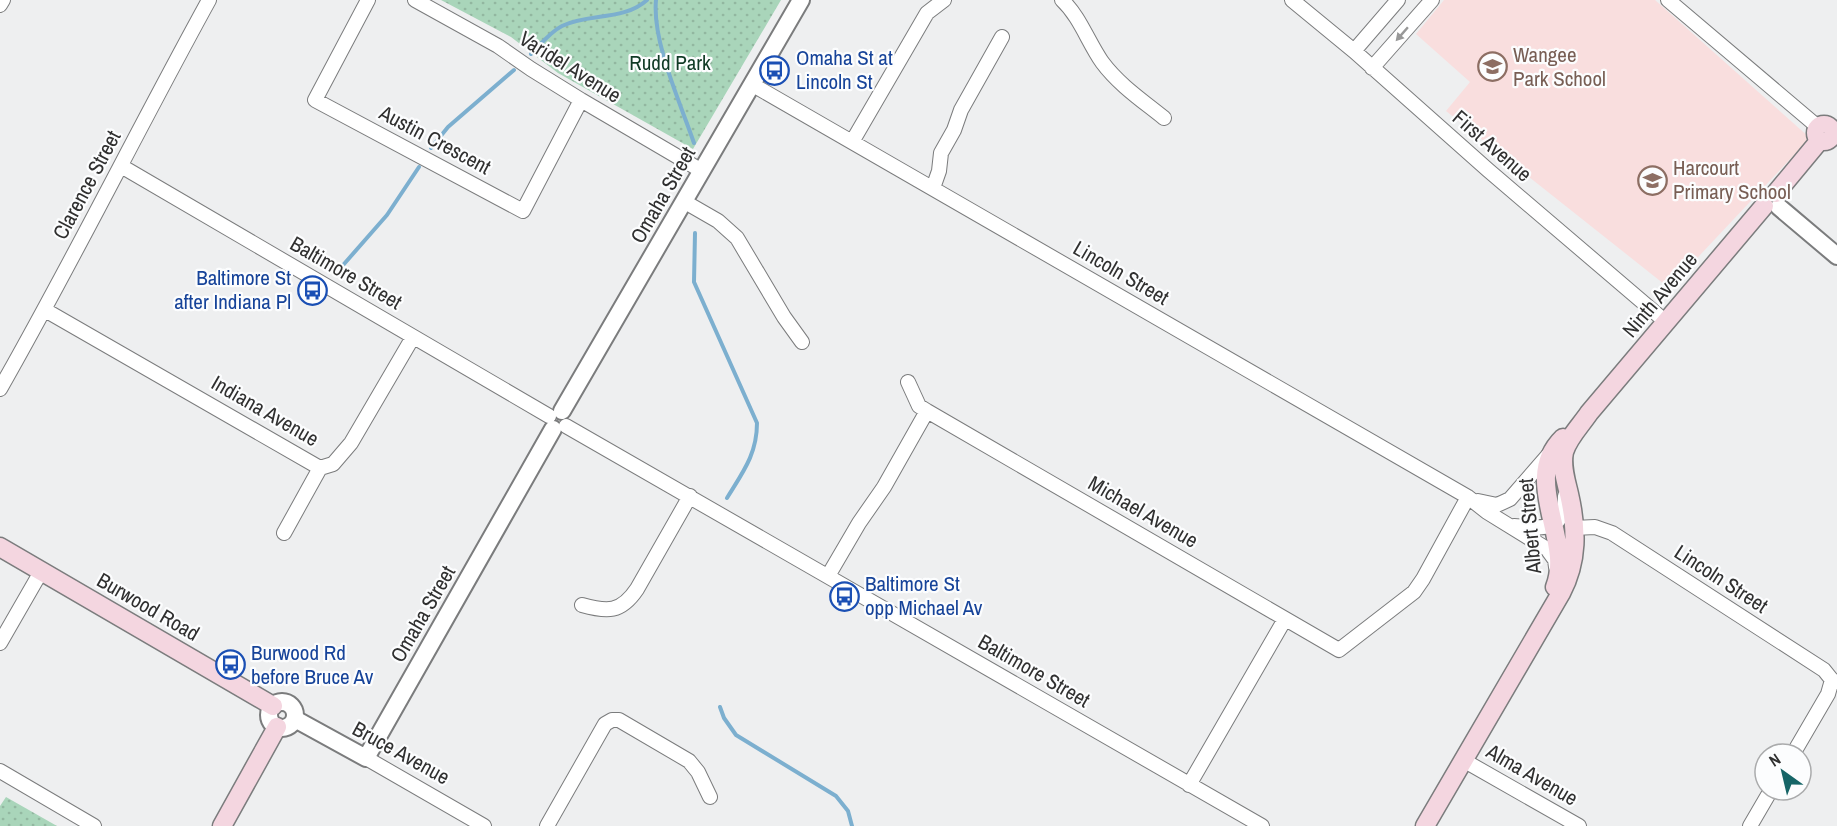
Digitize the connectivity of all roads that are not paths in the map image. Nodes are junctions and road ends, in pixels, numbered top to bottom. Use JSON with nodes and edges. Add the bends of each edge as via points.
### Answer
{"nodes":[{"id":1,"x":3,"y":0,"type":"edge"},
{"id":2,"x":209,"y":0,"type":"edge"},
{"id":3,"x":368,"y":0,"type":"edge"},
{"id":4,"x":415,"y":0,"type":"edge"},
{"id":5,"x":801,"y":0,"type":"edge"},
{"id":6,"x":944,"y":0,"type":"edge"},
{"id":7,"x":1062,"y":0,"type":"edge"},
{"id":8,"x":1292,"y":0,"type":"edge"},
{"id":9,"x":1398,"y":0,"type":"edge"},
{"id":10,"x":1432,"y":0,"type":"edge"},
{"id":11,"x":1668,"y":0,"type":"edge"},
{"id":12,"x":0,"y":5,"type":"edge"},
{"id":13,"x":1002,"y":37,"type":"dead end"},
{"id":14,"x":1354,"y":51,"type":"junction"},
{"id":15,"x":1372,"y":68,"type":"junction"},
{"id":16,"x":753,"y":85,"type":"junction"},
{"id":17,"x":581,"y":100,"type":"junction"},
{"id":18,"x":1164,"y":118,"type":"dead end"},
{"id":19,"x":1826,"y":128,"type":"edge"},
{"id":20,"x":852,"y":141,"type":"junction"},
{"id":21,"x":121,"y":166,"type":"junction"},
{"id":22,"x":702,"y":171,"type":"junction"},
{"id":23,"x":933,"y":188,"type":"junction"},
{"id":24,"x":685,"y":202,"type":"junction"},
{"id":25,"x":1773,"y":202,"type":"junction"},
{"id":26,"x":1837,"y":256,"type":"edge"},
{"id":27,"x":45,"y":310,"type":"junction"},
{"id":28,"x":1666,"y":322,"type":"junction"},
{"id":29,"x":413,"y":337,"type":"junction"},
{"id":30,"x":802,"y":342,"type":"dead end"},
{"id":31,"x":908,"y":382,"type":"dead end"},
{"id":32,"x":0,"y":389,"type":"edge"},
{"id":33,"x":927,"y":411,"type":"junction"},
{"id":34,"x":1589,"y":413,"type":"junction"},
{"id":35,"x":558,"y":420,"type":"junction"},
{"id":36,"x":1558,"y":442,"type":"junction"},
{"id":37,"x":320,"y":468,"type":"junction"},
{"id":38,"x":1565,"y":476,"type":"junction"},
{"id":39,"x":690,"y":496,"type":"junction"},
{"id":40,"x":1468,"y":497,"type":"junction"},
{"id":41,"x":1508,"y":525,"type":"junction"},
{"id":42,"x":1553,"y":526,"type":"junction"},
{"id":43,"x":1574,"y":528,"type":"junction"},
{"id":44,"x":284,"y":533,"type":"dead end"},
{"id":45,"x":0,"y":547,"type":"edge"},
{"id":46,"x":42,"y":570,"type":"junction"},
{"id":47,"x":828,"y":576,"type":"junction"},
{"id":48,"x":1558,"y":581,"type":"junction"},
{"id":49,"x":582,"y":605,"type":"dead end"},
{"id":50,"x":1285,"y":618,"type":"junction"},
{"id":51,"x":0,"y":643,"type":"edge"},
{"id":52,"x":1525,"y":654,"type":"junction"},
{"id":53,"x":1835,"y":681,"type":"edge"},
{"id":54,"x":273,"y":706,"type":"junction"},
{"id":55,"x":295,"y":719,"type":"junction"},
{"id":56,"x":278,"y":727,"type":"junction"},
{"id":57,"x":1799,"y":742,"type":"edge"},
{"id":58,"x":366,"y":758,"type":"junction"},
{"id":59,"x":1463,"y":760,"type":"junction"},
{"id":60,"x":0,"y":771,"type":"edge"},
{"id":61,"x":1189,"y":785,"type":"junction"},
{"id":62,"x":710,"y":797,"type":"dead end"},
{"id":63,"x":1765,"y":802,"type":"edge"},
{"id":64,"x":94,"y":826,"type":"edge"},
{"id":65,"x":222,"y":826,"type":"edge"},
{"id":66,"x":484,"y":826,"type":"edge"},
{"id":67,"x":548,"y":826,"type":"edge"},
{"id":68,"x":1262,"y":826,"type":"edge"},
{"id":69,"x":1425,"y":826,"type":"edge"},
{"id":70,"x":1579,"y":826,"type":"edge"},
{"id":71,"x":1750,"y":826,"type":"edge"}],
"edges":[{"from":1,"to":12,"type":"street"},
{"from":2,"to":21,"type":"street","name":"Clarence Street"},
{"from":3,"to":17,"type":"street","name":"Austin Crescent","via":[[315,100],[523,211]]},
{"from":4,"to":17,"type":"street","name":"Varidel Avenue","via":[[498,45]]},
{"from":5,"to":16,"type":"street","name":"Omaha Street"},
{"from":6,"to":20,"type":"street","via":[[927,13]]},
{"from":7,"to":18,"type":"street","via":[[1107,68]]},
{"from":8,"to":14,"type":"street","name":"First Avenue"},
{"from":9,"to":14,"type":"street"},
{"from":10,"to":15,"type":"street","one_way":true},
{"from":11,"to":19,"type":"street"},
{"from":13,"to":23,"type":"street","via":[[941,153]]},
{"from":14,"to":15,"type":"street","name":"First Avenue"},
{"from":15,"to":28,"type":"street","name":"First Avenue"},
{"from":16,"to":20,"type":"street","name":"Lincoln Street"},
{"from":16,"to":22,"type":"street","name":"Omaha Street"},
{"from":17,"to":22,"type":"street","name":"Varidel Avenue"},
{"from":19,"to":25,"type":"main road","name":"Ninth Avenue"},
{"from":20,"to":23,"type":"street","name":"Lincoln Street"},
{"from":21,"to":27,"type":"street","name":"Clarence Street"},
{"from":21,"to":29,"type":"street","name":"Baltimore Street"},
{"from":22,"to":24,"type":"street","name":"Omaha Street"},
{"from":23,"to":40,"type":"street","name":"Lincoln Street"},
{"from":24,"to":30,"type":"street","via":[[718,221],[737,238]]},
{"from":24,"to":35,"type":"street","name":"Omaha Street"},
{"from":25,"to":26,"type":"street"},
{"from":25,"to":28,"type":"main road","name":"Ninth Avenue"},
{"from":27,"to":32,"type":"street","name":"Clarence Street"},
{"from":27,"to":37,"type":"street","name":"Indiana Avenue"},
{"from":28,"to":34,"type":"main road","name":"Ninth Avenue"},
{"from":29,"to":35,"type":"street","name":"Baltimore Street"},
{"from":29,"to":37,"type":"street","name":"Indiana Avenue","via":[[351,443],[333,464]]},
{"from":31,"to":33,"type":"street","name":"Michael Avenue","via":[[919,406]]},
{"from":33,"to":47,"type":"street"},
{"from":33,"to":50,"type":"street","name":"Michael Avenue"},
{"from":34,"to":36,"type":"main road","name":"Albert Street"},
{"from":34,"to":38,"type":"main road","name":"Albert Street","via":[[1567,445]]},
{"from":35,"to":39,"type":"street","name":"Baltimore Street"},
{"from":35,"to":58,"type":"street","name":"Omaha Street"},
{"from":36,"to":40,"type":"street","name":"Lincoln Street","via":[[1504,503],[1486,504]]},
{"from":36,"to":42,"type":"main road","name":"Albert Street","via":[[1546,483]]},
{"from":37,"to":44,"type":"street"},
{"from":38,"to":42,"type":"street","via":[[1563,514]]},
{"from":38,"to":43,"type":"main road","name":"Albert Street"},
{"from":39,"to":47,"type":"street","name":"Baltimore Street"},
{"from":39,"to":49,"type":"street","via":[[627,602],[605,610]]},
{"from":40,"to":41,"type":"street","name":"Lincoln Street"},
{"from":40,"to":50,"type":"street","name":"Michael Avenue","via":[[1414,592],[1339,650]]},
{"from":41,"to":42,"type":"street"},
{"from":41,"to":48,"type":"street","name":"Lincoln Street","via":[[1551,553]]},
{"from":42,"to":48,"type":"main road","name":"Albert Street","via":[[1560,562]]},
{"from":43,"to":52,"type":"main road","name":"Albert Street","via":[[1571,572]]},
{"from":43,"to":53,"type":"street","name":"Lincoln Street","via":[[1595,527],[1612,533],[1824,670]]},
{"from":45,"to":46,"type":"main road","name":"Burwood Road"},
{"from":46,"to":51,"type":"street"},
{"from":46,"to":54,"type":"main road","name":"Burwood Road"},
{"from":47,"to":61,"type":"street","name":"Baltimore Street"},
{"from":48,"to":52,"type":"main road","name":"Albert Street"},
{"from":50,"to":61,"type":"street"},
{"from":52,"to":59,"type":"main road","name":"Albert Street"},
{"from":53,"to":57,"type":"street"},
{"from":54,"to":55,"type":"street","via":[[289,703]]},
{"from":54,"to":56,"type":"street","via":[[269,714]]},
{"from":55,"to":56,"type":"street","via":[[287,727]]},
{"from":55,"to":58,"type":"street","name":"Bruce Avenue"},
{"from":56,"to":65,"type":"main road"},
{"from":58,"to":66,"type":"street","name":"Bruce Avenue"},
{"from":59,"to":69,"type":"main road","name":"Albert Street"},
{"from":59,"to":70,"type":"street","name":"Alma Avenue"},
{"from":60,"to":64,"type":"street"},
{"from":61,"to":68,"type":"street","name":"Baltimore Street"},
{"from":62,"to":67,"type":"street","via":[[689,761],[619,720],[612,720],[605,724]]},
{"from":63,"to":71,"type":"street"}]}
